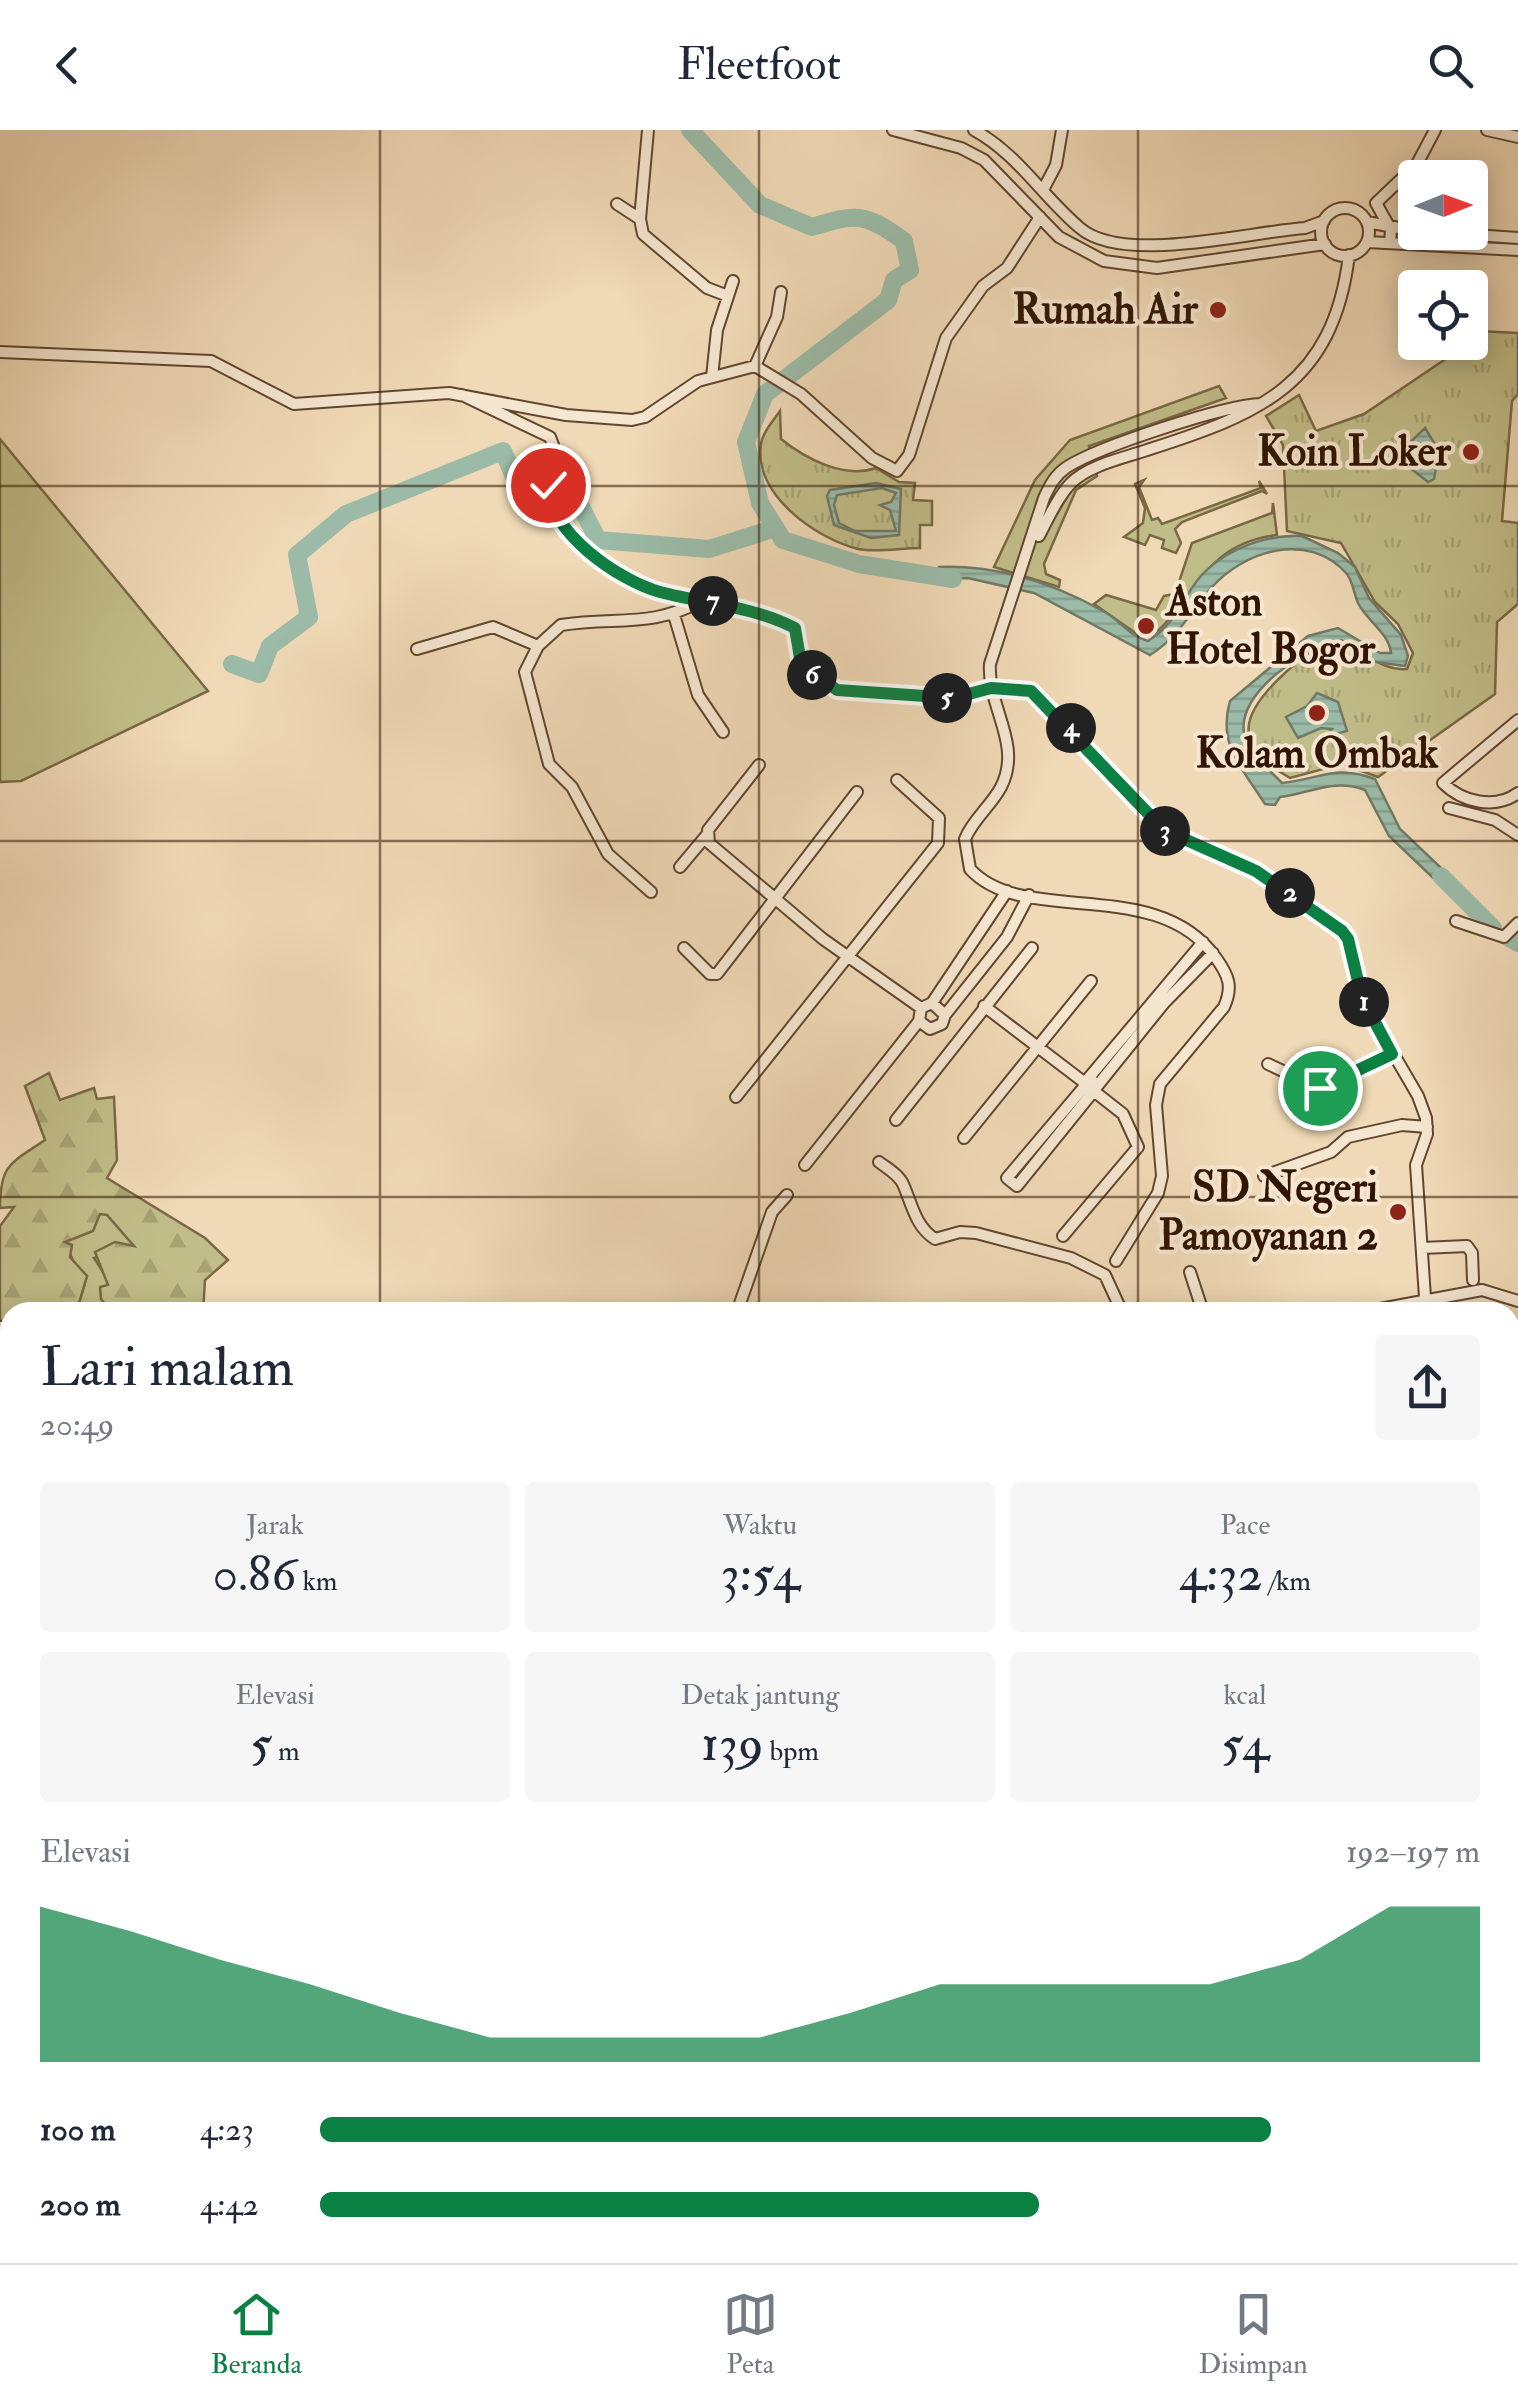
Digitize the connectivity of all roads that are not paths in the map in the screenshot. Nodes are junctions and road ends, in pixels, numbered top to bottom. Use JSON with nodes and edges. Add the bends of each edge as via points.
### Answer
{"nodes":[{"id":1,"x":648,"y":130,"type":"edge"},
{"id":2,"x":893,"y":130,"type":"edge"},
{"id":3,"x":974,"y":130,"type":"edge"},
{"id":4,"x":1062,"y":130,"type":"edge"},
{"id":5,"x":1435,"y":130,"type":"edge"},
{"id":6,"x":1486,"y":130,"type":"edge"},
{"id":7,"x":1518,"y":137,"type":"edge"},
{"id":8,"x":1017,"y":162,"type":"junction"},
{"id":9,"x":1002,"y":175,"type":"junction"},
{"id":10,"x":1043,"y":190,"type":"junction"},
{"id":11,"x":617,"y":204,"type":"dead end"},
{"id":12,"x":1040,"y":217,"type":"junction"},
{"id":13,"x":640,"y":219,"type":"junction"},
{"id":14,"x":1324,"y":221,"type":"junction"},
{"id":15,"x":1367,"y":222,"type":"junction"},
{"id":16,"x":1391,"y":230,"type":"junction"},
{"id":17,"x":1398,"y":230,"type":"edge"},
{"id":18,"x":1488,"y":236,"type":"edge"},
{"id":19,"x":1518,"y":238,"type":"edge"},
{"id":20,"x":1367,"y":242,"type":"junction"},
{"id":21,"x":1390,"y":243,"type":"junction"},
{"id":22,"x":1325,"y":244,"type":"junction"},
{"id":23,"x":1518,"y":250,"type":"edge"},
{"id":24,"x":1349,"y":255,"type":"junction"},
{"id":25,"x":733,"y":281,"type":"dead end"},
{"id":26,"x":781,"y":292,"type":"dead end"},
{"id":27,"x":728,"y":296,"type":"junction"},
{"id":28,"x":0,"y":352,"type":"edge"},
{"id":29,"x":755,"y":366,"type":"junction"},
{"id":30,"x":712,"y":377,"type":"junction"},
{"id":31,"x":462,"y":395,"type":"junction"},
{"id":32,"x":704,"y":599,"type":"junction"},
{"id":33,"x":674,"y":616,"type":"junction"},
{"id":34,"x":538,"y":646,"type":"junction"},
{"id":35,"x":417,"y":649,"type":"dead end"},
{"id":36,"x":991,"y":688,"type":"junction"},
{"id":37,"x":1518,"y":720,"type":"edge"},
{"id":38,"x":723,"y":732,"type":"dead end"},
{"id":39,"x":759,"y":765,"type":"dead end"},
{"id":40,"x":897,"y":780,"type":"dead end"},
{"id":41,"x":857,"y":792,"type":"dead end"},
{"id":42,"x":1518,"y":793,"type":"edge"},
{"id":43,"x":1449,"y":808,"type":"dead end"},
{"id":44,"x":1518,"y":835,"type":"edge"},
{"id":45,"x":706,"y":836,"type":"junction"},
{"id":46,"x":680,"y":867,"type":"dead end"},
{"id":47,"x":1007,"y":891,"type":"junction"},
{"id":48,"x":651,"y":892,"type":"dead end"},
{"id":49,"x":1030,"y":895,"type":"junction"},
{"id":50,"x":776,"y":900,"type":"junction"},
{"id":51,"x":1456,"y":921,"type":"dead end"},
{"id":52,"x":1518,"y":923,"type":"edge"},
{"id":53,"x":1203,"y":942,"type":"junction"},
{"id":54,"x":684,"y":948,"type":"dead end"},
{"id":55,"x":1032,"y":948,"type":"dead end"},
{"id":56,"x":1213,"y":953,"type":"junction"},
{"id":57,"x":848,"y":957,"type":"junction"},
{"id":58,"x":1176,"y":972,"type":"junction"},
{"id":59,"x":1091,"y":980,"type":"dead end"},
{"id":60,"x":1186,"y":981,"type":"junction"},
{"id":61,"x":927,"y":1005,"type":"junction"},
{"id":62,"x":984,"y":1006,"type":"junction"},
{"id":63,"x":945,"y":1015,"type":"junction"},
{"id":64,"x":1147,"y":1016,"type":"junction"},
{"id":65,"x":920,"y":1021,"type":"junction"},
{"id":66,"x":1036,"y":1046,"type":"junction"},
{"id":67,"x":1392,"y":1054,"type":"junction"},
{"id":68,"x":1268,"y":1064,"type":"dead end"},
{"id":69,"x":1091,"y":1086,"type":"junction"},
{"id":70,"x":736,"y":1097,"type":"dead end"},
{"id":71,"x":896,"y":1120,"type":"dead end"},
{"id":72,"x":1427,"y":1127,"type":"junction"},
{"id":73,"x":964,"y":1138,"type":"dead end"},
{"id":74,"x":1040,"y":1145,"type":"dead end"},
{"id":75,"x":879,"y":1162,"type":"dead end"},
{"id":76,"x":804,"y":1165,"type":"dead end"},
{"id":77,"x":1264,"y":1176,"type":"dead end"},
{"id":78,"x":786,"y":1195,"type":"dead end"},
{"id":79,"x":1063,"y":1236,"type":"dead end"},
{"id":80,"x":1422,"y":1248,"type":"junction"},
{"id":81,"x":1116,"y":1260,"type":"dead end"},
{"id":82,"x":1190,"y":1272,"type":"dead end"},
{"id":83,"x":1473,"y":1280,"type":"dead end"},
{"id":84,"x":1426,"y":1298,"type":"junction"},
{"id":85,"x":1518,"y":1301,"type":"edge"},
{"id":86,"x":740,"y":1302,"type":"edge"},
{"id":87,"x":1117,"y":1302,"type":"edge"},
{"id":88,"x":1200,"y":1302,"type":"edge"},
{"id":89,"x":1408,"y":1302,"type":"edge"},
{"id":90,"x":1426,"y":1302,"type":"edge"}],
"edges":[{"from":1,"to":13,"type":"street"},
{"from":2,"to":9,"type":"street","via":[[961,148]]},
{"from":3,"to":8,"type":"street"},
{"from":4,"to":10,"type":"street"},
{"from":5,"to":16,"type":"street","via":[[1416,164],[1376,203]]},
{"from":6,"to":7,"type":"street"},
{"from":8,"to":9,"type":"street"},
{"from":8,"to":10,"type":"street"},
{"from":9,"to":12,"type":"street"},
{"from":10,"to":14,"type":"street","via":[[1087,234],[1130,247]]},
{"from":11,"to":13,"type":"street"},
{"from":12,"to":22,"type":"street","via":[[1071,247],[1132,267]]},
{"from":12,"to":29,"type":"street","via":[[1007,268],[983,286],[946,338],[900,470],[872,458],[801,394]]},
{"from":13,"to":27,"type":"street","via":[[643,234],[707,288]]},
{"from":14,"to":15,"type":"street","via":[[1342,208]]},
{"from":14,"to":22,"type":"street"},
{"from":15,"to":16,"type":"street"},
{"from":15,"to":20,"type":"street"},
{"from":16,"to":17,"type":"street"},
{"from":16,"to":21,"type":"street"},
{"from":18,"to":19,"type":"street"},
{"from":20,"to":21,"type":"street"},
{"from":20,"to":24,"type":"street"},
{"from":21,"to":23,"type":"street"},
{"from":22,"to":24,"type":"street"},
{"from":24,"to":36,"type":"street","via":[[1324,346],[1292,386],[1234,420],[1078,478],[1032,544],[992,656]]},
{"from":25,"to":27,"type":"street"},
{"from":26,"to":29,"type":"street"},
{"from":27,"to":30,"type":"street"},
{"from":28,"to":31,"type":"street","via":[[212,361],[294,404]]},
{"from":29,"to":30,"type":"street"},
{"from":30,"to":31,"type":"street","via":[[632,420]]},
{"from":31,"to":32,"type":"street","via":[[550,438],[548,500],[576,543],[646,587]]},
{"from":32,"to":33,"type":"street"},
{"from":32,"to":36,"type":"street","via":[[795,628],[801,664],[831,688],[954,698]]},
{"from":33,"to":34,"type":"street","via":[[561,625]]},
{"from":33,"to":38,"type":"street","via":[[698,696]]},
{"from":34,"to":35,"type":"street","via":[[490,627]]},
{"from":34,"to":48,"type":"street","via":[[524,672],[544,755],[572,787],[608,854]]},
{"from":36,"to":47,"type":"street","via":[[1009,756],[1001,787],[964,846],[975,875]]},
{"from":36,"to":67,"type":"street","via":[[1036,694],[1164,830],[1256,871],[1342,931],[1362,998]]},
{"from":37,"to":42,"type":"street","via":[[1443,783],[1481,802]]},
{"from":39,"to":45,"type":"street"},
{"from":40,"to":57,"type":"street","via":[[939,818],[941,835]]},
{"from":41,"to":50,"type":"street"},
{"from":43,"to":44,"type":"street","via":[[1495,820]]},
{"from":45,"to":46,"type":"street"},
{"from":45,"to":50,"type":"street"},
{"from":47,"to":49,"type":"street"},
{"from":47,"to":61,"type":"street"},
{"from":49,"to":53,"type":"street","via":[[1142,912],[1180,924]]},
{"from":49,"to":63,"type":"street","via":[[1007,937]]},
{"from":50,"to":54,"type":"street","via":[[717,974]]},
{"from":50,"to":57,"type":"street"},
{"from":51,"to":52,"type":"street","via":[[1505,935]]},
{"from":53,"to":56,"type":"street"},
{"from":53,"to":58,"type":"street"},
{"from":55,"to":62,"type":"street"},
{"from":56,"to":60,"type":"street"},
{"from":56,"to":81,"type":"street","via":[[1228,975],[1230,994],[1160,1084],[1158,1193]]},
{"from":57,"to":61,"type":"street"},
{"from":57,"to":70,"type":"street"},
{"from":58,"to":60,"type":"street"},
{"from":58,"to":64,"type":"street"},
{"from":59,"to":66,"type":"street"},
{"from":60,"to":64,"type":"street"},
{"from":61,"to":63,"type":"street"},
{"from":61,"to":65,"type":"street"},
{"from":62,"to":66,"type":"street"},
{"from":62,"to":71,"type":"street"},
{"from":63,"to":65,"type":"street","via":[[934,1029]]},
{"from":64,"to":69,"type":"street"},
{"from":65,"to":76,"type":"street"},
{"from":66,"to":69,"type":"street"},
{"from":66,"to":73,"type":"street"},
{"from":67,"to":68,"type":"street","via":[[1320,1088]]},
{"from":67,"to":72,"type":"street","via":[[1418,1096]]},
{"from":69,"to":74,"type":"street"},
{"from":69,"to":79,"type":"street","via":[[1123,1114],[1138,1147]]},
{"from":72,"to":77,"type":"street","via":[[1348,1137],[1331,1152]]},
{"from":72,"to":80,"type":"street","via":[[1416,1165]]},
{"from":75,"to":87,"type":"street","via":[[902,1182],[908,1206],[935,1239],[986,1234],[1071,1258],[1104,1275]]},
{"from":78,"to":86,"type":"street","via":[[772,1212]]},
{"from":80,"to":83,"type":"street","via":[[1467,1246]]},
{"from":80,"to":84,"type":"street"},
{"from":82,"to":88,"type":"street"},
{"from":84,"to":85,"type":"street","via":[[1482,1290]]},
{"from":84,"to":89,"type":"street"},
{"from":84,"to":90,"type":"street"}]}
